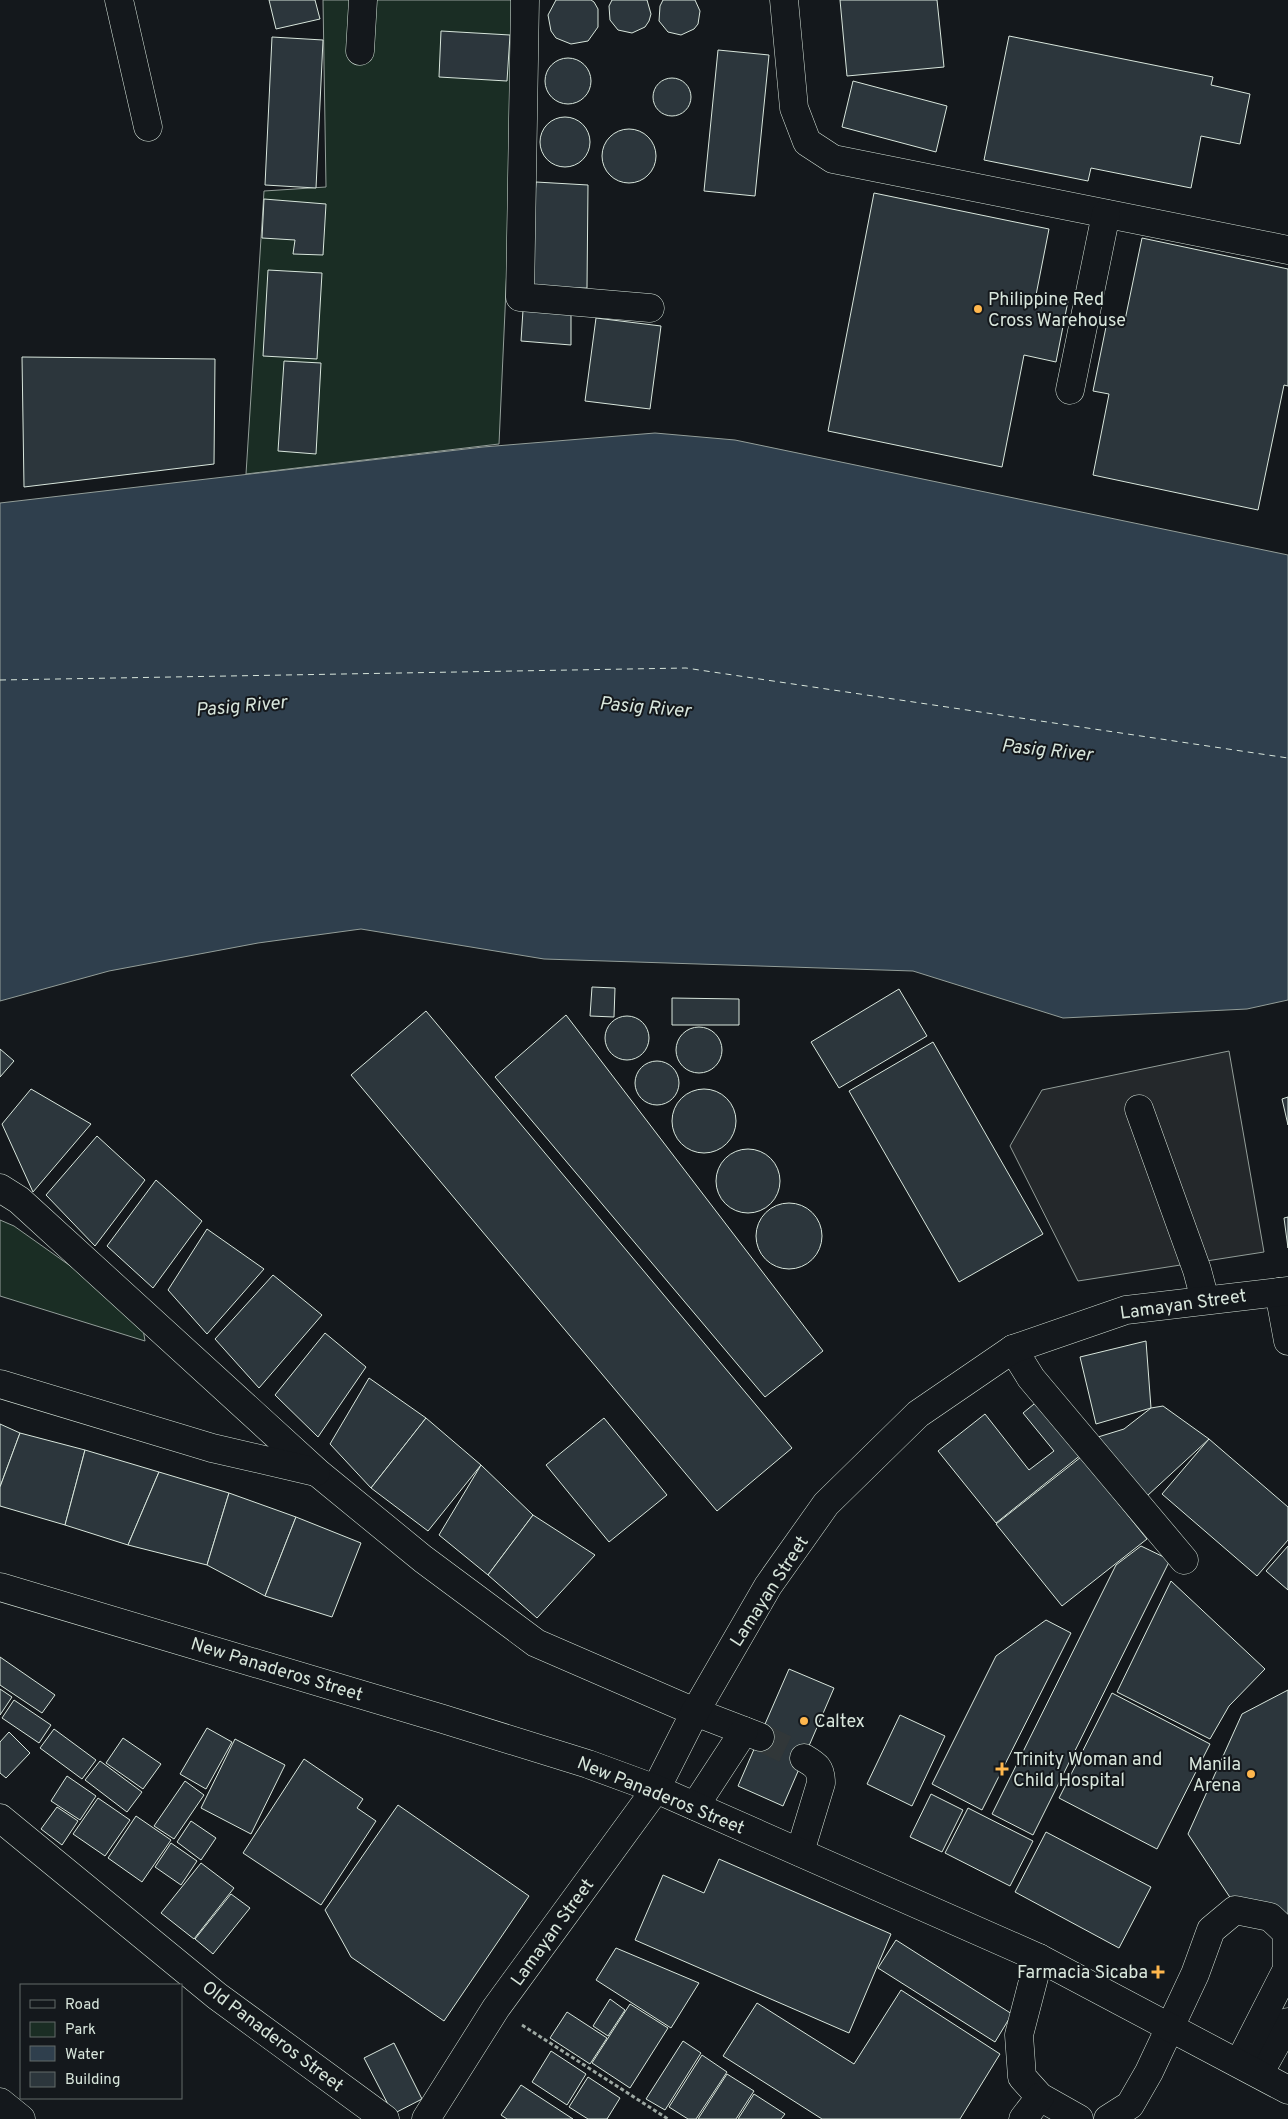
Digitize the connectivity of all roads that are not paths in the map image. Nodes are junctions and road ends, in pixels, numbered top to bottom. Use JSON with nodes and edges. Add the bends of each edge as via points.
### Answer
{"nodes":[{"id":1,"x":119,"y":0,"type":"edge"},
{"id":2,"x":363,"y":0,"type":"edge"},
{"id":3,"x":525,"y":0,"type":"edge"},
{"id":4,"x":784,"y":0,"type":"edge"},
{"id":5,"x":360,"y":51,"type":"dead end"},
{"id":6,"x":148,"y":127,"type":"dead end"},
{"id":7,"x":1106,"y":214,"type":"junction"},
{"id":8,"x":1288,"y":250,"type":"edge"},
{"id":9,"x":650,"y":308,"type":"dead end"},
{"id":10,"x":1070,"y":390,"type":"dead end"},
{"id":11,"x":1139,"y":1109,"type":"dead end"},
{"id":12,"x":0,"y":1188,"type":"edge"},
{"id":13,"x":1283,"y":1291,"type":"edge"},
{"id":14,"x":1205,"y":1300,"type":"junction"},
{"id":15,"x":1288,"y":1341,"type":"edge"},
{"id":16,"x":1013,"y":1349,"type":"junction"},
{"id":17,"x":0,"y":1384,"type":"edge"},
{"id":18,"x":318,"y":1473,"type":"junction"},
{"id":19,"x":1184,"y":1560,"type":"dead end"},
{"id":20,"x":0,"y":1587,"type":"edge"},
{"id":21,"x":695,"y":1712,"type":"junction"},
{"id":22,"x":804,"y":1758,"type":"tunnel mouth"},
{"id":23,"x":656,"y":1789,"type":"junction"},
{"id":24,"x":695,"y":1806,"type":"junction"},
{"id":25,"x":0,"y":1818,"type":"edge"},
{"id":26,"x":800,"y":1852,"type":"junction"},
{"id":27,"x":1039,"y":1958,"type":"junction"},
{"id":28,"x":1288,"y":2022,"type":"edge"},
{"id":29,"x":1170,"y":2027,"type":"junction"},
{"id":30,"x":1249,"y":2068,"type":"junction"},
{"id":31,"x":1288,"y":2090,"type":"edge"},
{"id":32,"x":1040,"y":2097,"type":"junction"},
{"id":33,"x":0,"y":2102,"type":"edge"},
{"id":34,"x":21,"y":2119,"type":"edge"},
{"id":35,"x":385,"y":2119,"type":"edge"},
{"id":36,"x":426,"y":2119,"type":"edge"},
{"id":37,"x":1022,"y":2119,"type":"edge"},
{"id":38,"x":1079,"y":2119,"type":"edge"},
{"id":39,"x":1108,"y":2119,"type":"edge"}],
"edges":[{"from":1,"to":6,"type":"street"},
{"from":2,"to":5,"type":"street"},
{"from":3,"to":9,"type":"street","via":[[520,297]]},
{"from":4,"to":7,"type":"street","via":[[794,108],[807,142],[833,159]]},
{"from":7,"to":8,"type":"street"},
{"from":7,"to":10,"type":"street"},
{"from":11,"to":14,"type":"street"},
{"from":12,"to":18,"type":"street","via":[[19,1200]]},
{"from":13,"to":14,"type":"street","name":"Lamayan Street"},
{"from":13,"to":15,"type":"street"},
{"from":14,"to":16,"type":"street","name":"Lamayan Street","via":[[1126,1310]]},
{"from":16,"to":19,"type":"street","via":[[1031,1378]]},
{"from":16,"to":21,"type":"street","name":"Lamayan Street","via":[[918,1414],[826,1504],[768,1586]]},
{"from":17,"to":18,"type":"street","via":[[212,1448]]},
{"from":18,"to":21,"type":"street","via":[[423,1559],[536,1642]]},
{"from":20,"to":23,"type":"street","name":"New Panaderos Street","via":[[443,1719],[588,1764]]},
{"from":21,"to":23,"type":"street","name":"Lamayan Street"},
{"from":21,"to":24,"type":"street","via":[[752,1734]]},
{"from":22,"to":26,"type":"street","via":[[817,1766],[821,1783]]},
{"from":23,"to":24,"type":"street","name":"New Panaderos Street"},
{"from":23,"to":36,"type":"street","name":"Lamayan Street","via":[[496,2008]]},
{"from":24,"to":26,"type":"street","name":"New Panaderos Street"},
{"from":25,"to":35,"type":"street","name":"Old Panaderos Street","via":[[217,1996]]},
{"from":26,"to":27,"type":"street","name":"New Panaderos Street"},
{"from":27,"to":29,"type":"street","name":"New Panaderos Street"},
{"from":27,"to":32,"type":"street","via":[[1019,2035],[1022,2077]]},
{"from":28,"to":30,"type":"street"},
{"from":29,"to":30,"type":"street","name":"New Panaderos Street"},
{"from":29,"to":30,"type":"street","via":[[1211,1930],[1235,1910],[1270,1917],[1286,1933],[1287,1969]]},
{"from":29,"to":39,"type":"street","via":[[1130,2105]]},
{"from":30,"to":31,"type":"street","name":"New Panaderos Street"},
{"from":32,"to":37,"type":"street"},
{"from":32,"to":38,"type":"street"},
{"from":33,"to":34,"type":"street"}]}
